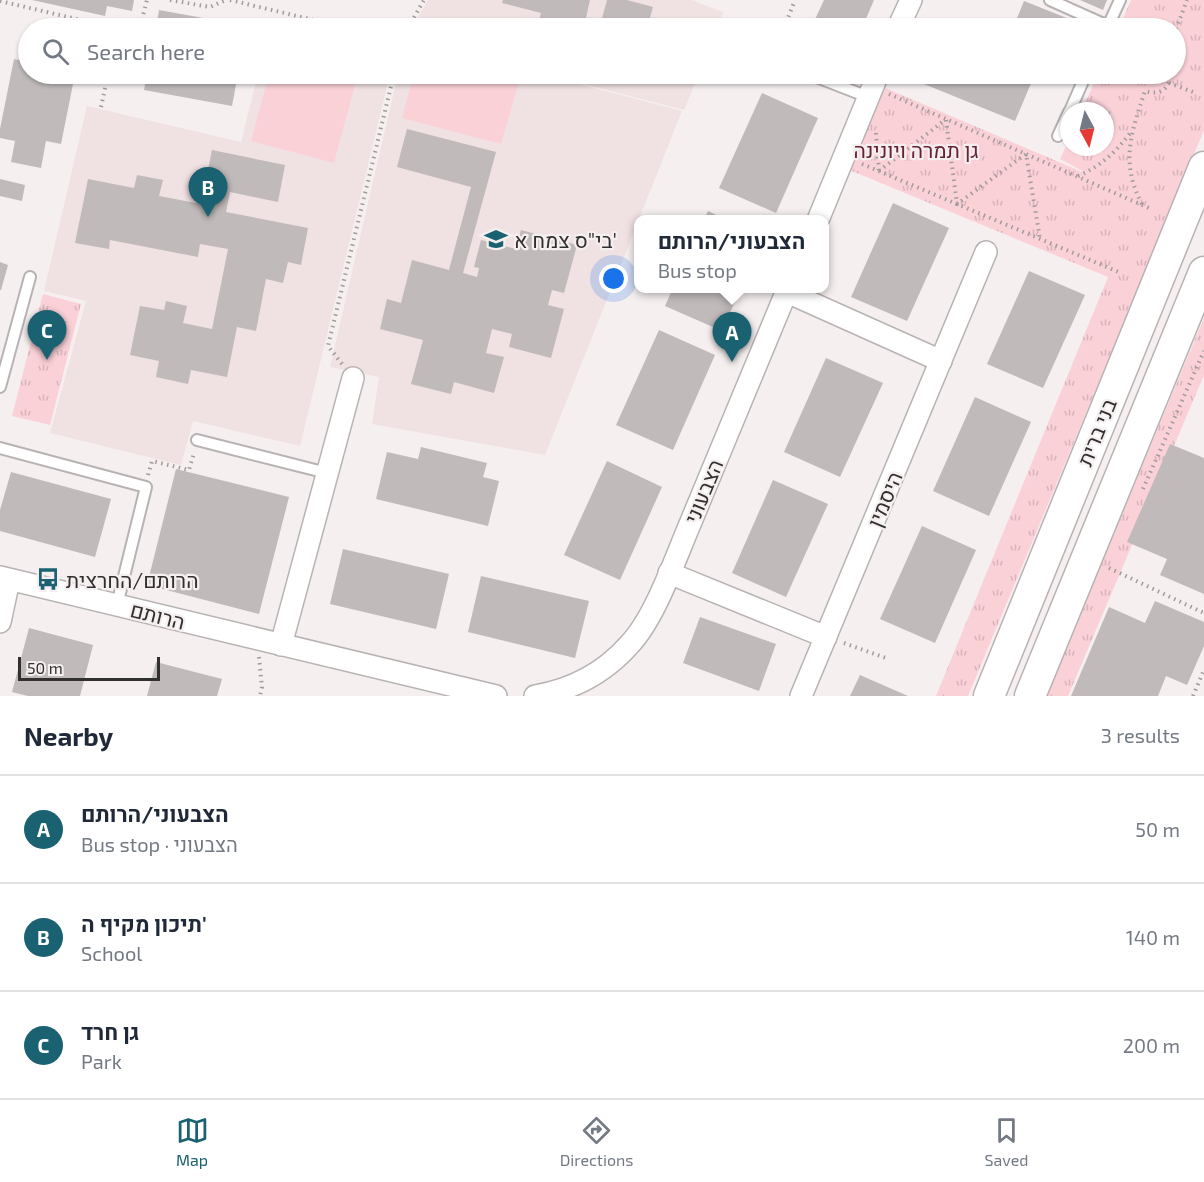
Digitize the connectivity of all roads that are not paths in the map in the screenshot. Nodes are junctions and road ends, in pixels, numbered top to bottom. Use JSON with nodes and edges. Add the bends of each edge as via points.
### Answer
{"nodes":[{"id":1,"x":911,"y":0,"type":"edge"},
{"id":2,"x":1050,"y":0,"type":"edge"},
{"id":3,"x":1120,"y":0,"type":"edge"},
{"id":4,"x":903,"y":18,"type":"edge"},
{"id":5,"x":1088,"y":18,"type":"edge"},
{"id":6,"x":1111,"y":18,"type":"edge"},
{"id":7,"x":1082,"y":84,"type":"edge"},
{"id":8,"x":873,"y":86,"type":"edge"},
{"id":9,"x":1073,"y":102,"type":"edge"},
{"id":10,"x":1060,"y":132,"type":"edge"},
{"id":11,"x":1058,"y":136,"type":"dead end"},
{"id":12,"x":1204,"y":167,"type":"edge"},
{"id":13,"x":820,"y":215,"type":"edge"},
{"id":14,"x":986,"y":252,"type":"dead end"},
{"id":15,"x":1204,"y":272,"type":"edge"},
{"id":16,"x":30,"y":277,"type":"dead end"},
{"id":17,"x":786,"y":293,"type":"edge"},
{"id":18,"x":794,"y":293,"type":"edge"},
{"id":19,"x":941,"y":361,"type":"junction"},
{"id":20,"x":353,"y":378,"type":"road end"},
{"id":21,"x":0,"y":387,"type":"edge"},
{"id":22,"x":197,"y":440,"type":"road end"},
{"id":23,"x":0,"y":448,"type":"edge"},
{"id":24,"x":327,"y":473,"type":"junction"},
{"id":25,"x":669,"y":573,"type":"junction"},
{"id":26,"x":5,"y":579,"type":"edge"},
{"id":27,"x":117,"y":604,"type":"junction"},
{"id":28,"x":0,"y":622,"type":"edge"},
{"id":29,"x":826,"y":637,"type":"junction"},
{"id":30,"x":281,"y":645,"type":"junction"},
{"id":31,"x":496,"y":696,"type":"edge"},
{"id":32,"x":535,"y":696,"type":"edge"},
{"id":33,"x":801,"y":696,"type":"edge"},
{"id":34,"x":989,"y":696,"type":"edge"},
{"id":35,"x":1030,"y":696,"type":"edge"}],
"edges":[{"from":1,"to":4,"type":"street"},
{"from":2,"to":5,"type":"lane"},
{"from":3,"to":6,"type":"lane"},
{"from":7,"to":9,"type":"lane"},
{"from":8,"to":13,"type":"street"},
{"from":10,"to":11,"type":"lane"},
{"from":12,"to":34,"type":"main road","name":"בני ברית"},
{"from":14,"to":19,"type":"street","name":"היסמין"},
{"from":15,"to":35,"type":"main road","name":"בני ברית"},
{"from":16,"to":21,"type":"lane"},
{"from":17,"to":25,"type":"street","name":"הצבעוני"},
{"from":18,"to":19,"type":"street"},
{"from":19,"to":29,"type":"street","name":"היסמין"},
{"from":20,"to":24,"type":"street"},
{"from":22,"to":24,"type":"lane"},
{"from":23,"to":27,"type":"lane","via":[[146,487]]},
{"from":24,"to":30,"type":"street"},
{"from":25,"to":29,"type":"street"},
{"from":25,"to":32,"type":"street","name":"הצבעוני","via":[[641,630],[614,660],[572,687]]},
{"from":26,"to":27,"type":"street","name":"הרותם"},
{"from":26,"to":28,"type":"street"},
{"from":27,"to":30,"type":"street","name":"הרותם"},
{"from":29,"to":33,"type":"street","name":"היסמין"},
{"from":30,"to":31,"type":"street","name":"הרותם"}]}
